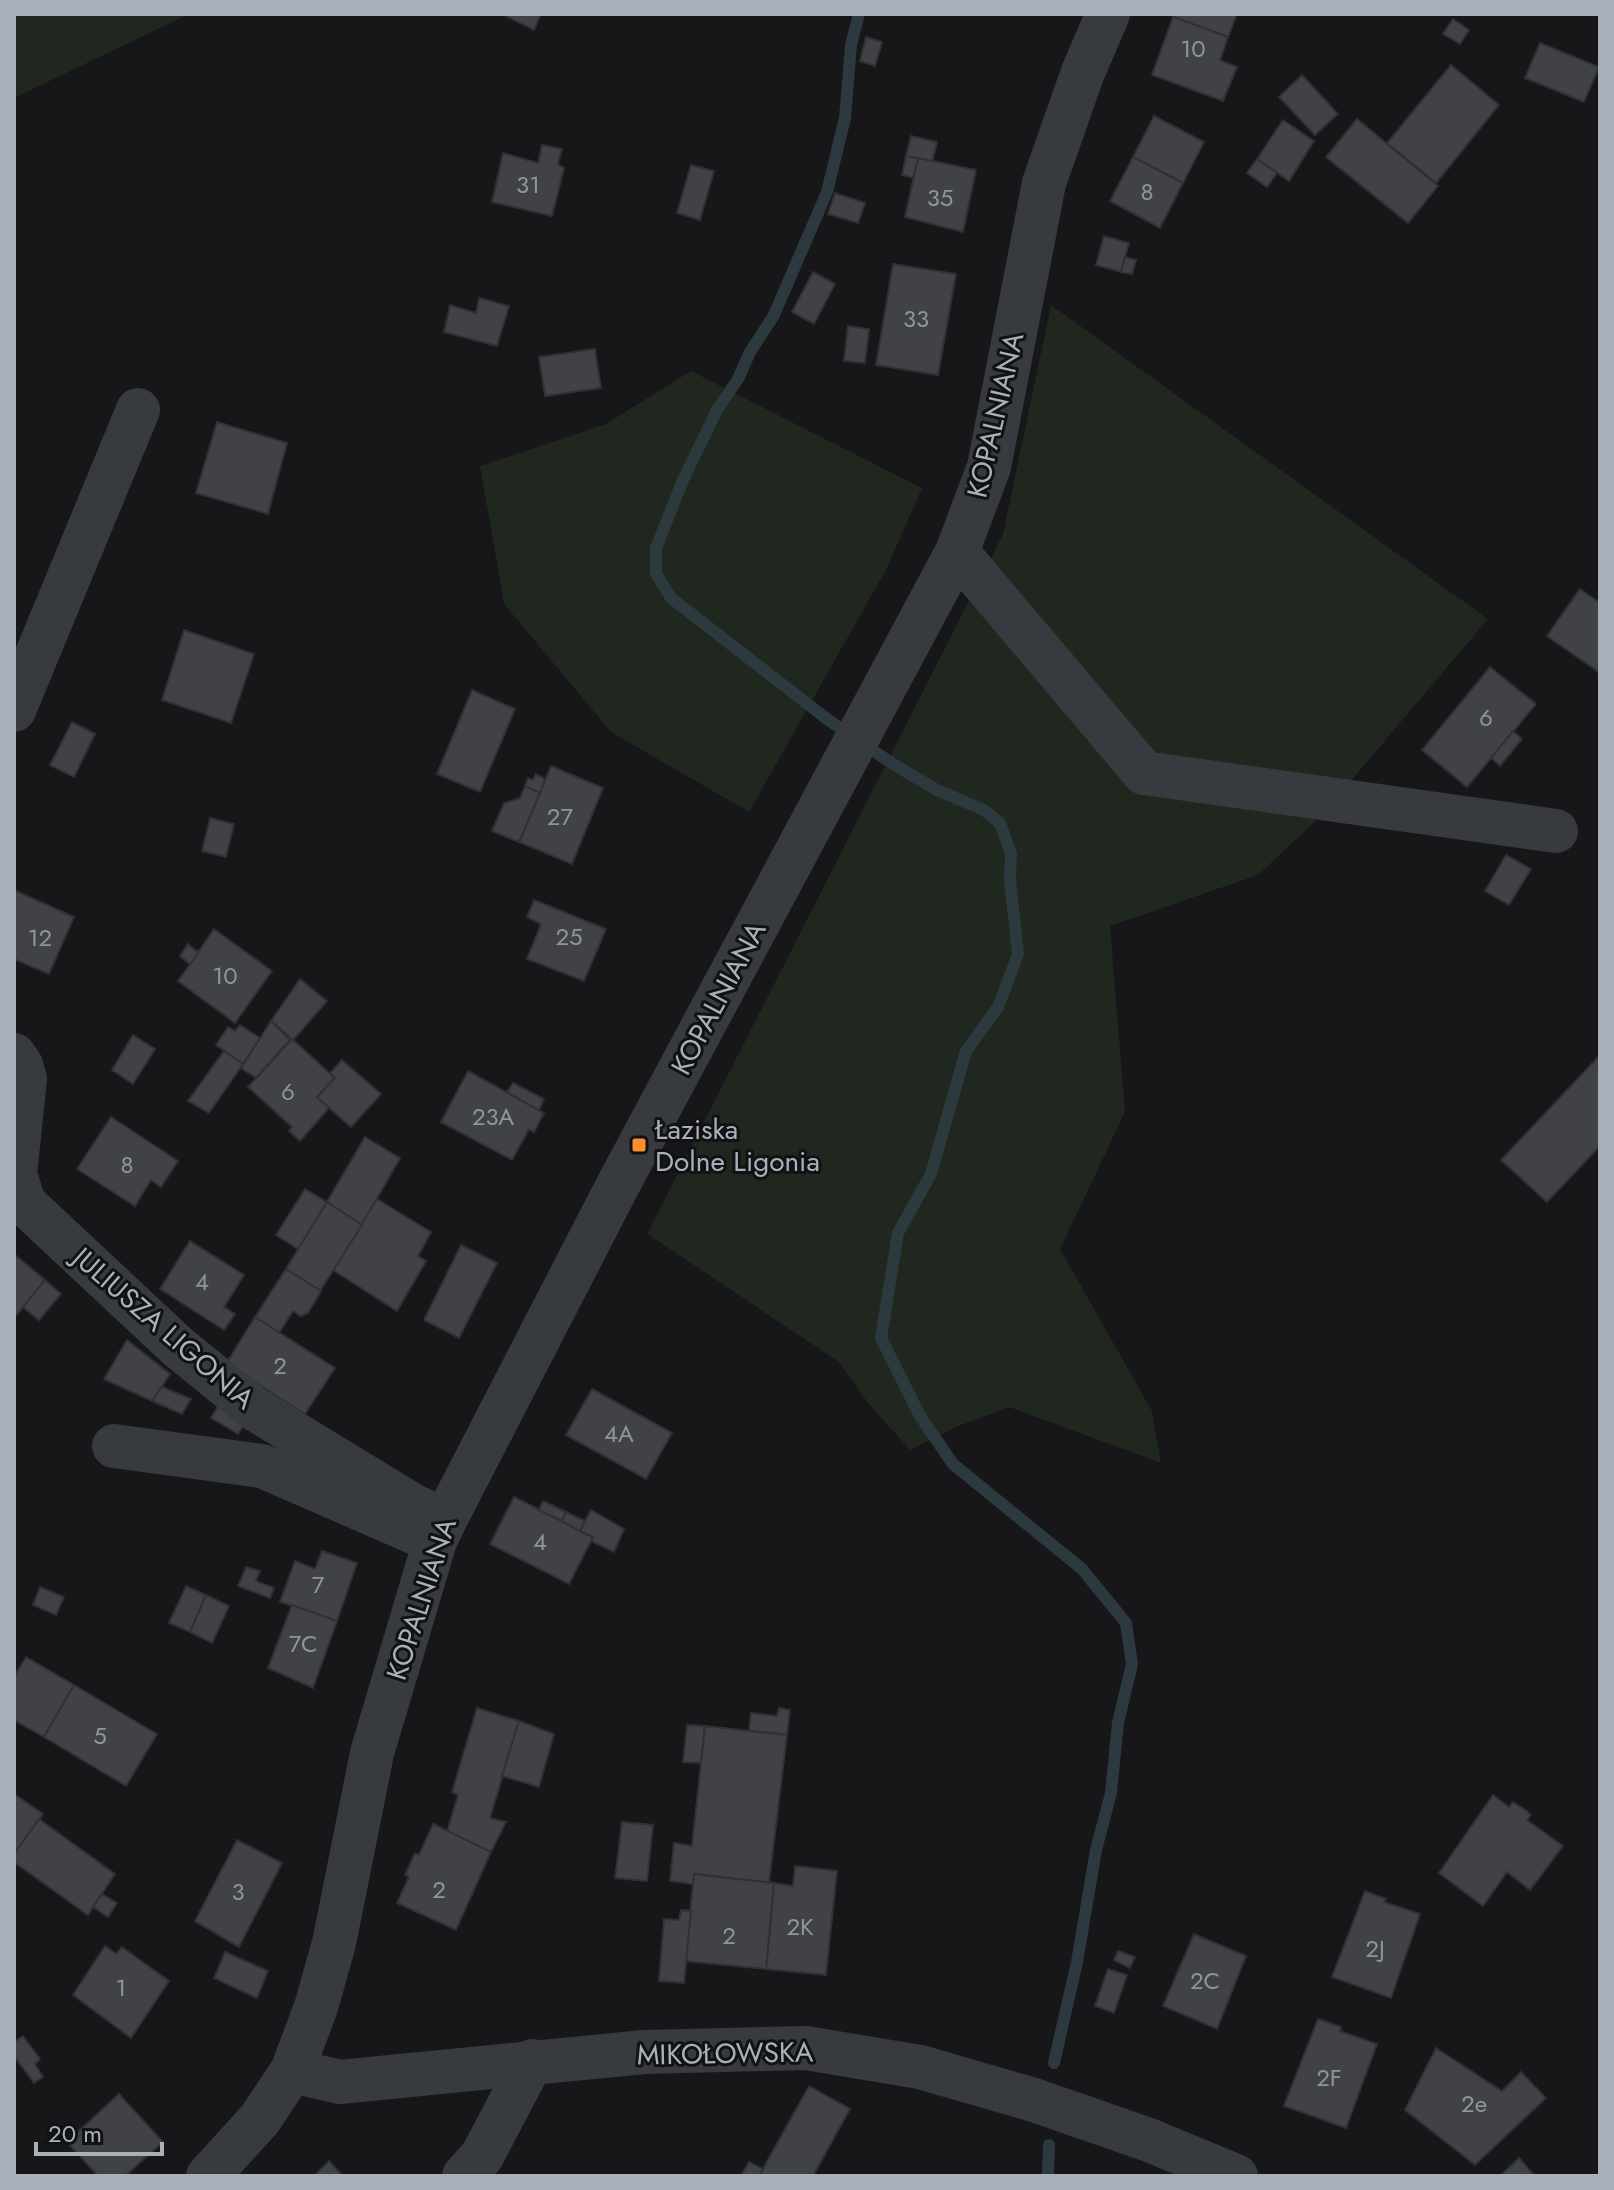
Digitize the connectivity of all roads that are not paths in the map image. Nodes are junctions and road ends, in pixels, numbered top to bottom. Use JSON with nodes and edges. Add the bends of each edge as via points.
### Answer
{"nodes":[{"id":1,"x":1108,"y":14,"type":"edge"},
{"id":2,"x":138,"y":410,"type":"dead end"},
{"id":3,"x":957,"y":552,"type":"junction"},
{"id":4,"x":14,"y":710,"type":"edge"},
{"id":5,"x":1556,"y":831,"type":"dead end"},
{"id":6,"x":14,"y":1055,"type":"edge"},
{"id":7,"x":114,"y":1446,"type":"dead end"},
{"id":8,"x":440,"y":1530,"type":"junction"},
{"id":9,"x":532,"y":2061,"type":"junction"},
{"id":10,"x":292,"y":2071,"type":"junction"},
{"id":11,"x":217,"y":2167,"type":"edge"},
{"id":12,"x":464,"y":2176,"type":"edge"},
{"id":13,"x":1236,"y":2176,"type":"edge"}],
"edges":[{"from":1,"to":3,"type":"street","name":"KOPALNIANA","via":[[1044,183],[989,467]]},
{"from":2,"to":4,"type":"street"},
{"from":3,"to":5,"type":"street","via":[[1144,773]]},
{"from":3,"to":8,"type":"street","name":"KOPALNIANA"},
{"from":6,"to":8,"type":"street","name":"JULIUSZA LIGONIA","via":[[25,1079],[15,1174],[24,1203],[177,1346],[253,1408],[414,1506]]},
{"from":7,"to":8,"type":"street","via":[[262,1466]]},
{"from":8,"to":10,"type":"street","name":"KOPALNIANA","via":[[372,1753],[334,1943]]},
{"from":9,"to":10,"type":"street","name":"MIKOŁOWSKA","via":[[340,2082]]},
{"from":9,"to":12,"type":"street","via":[[482,2156]]},
{"from":9,"to":13,"type":"street","name":"MIKOŁOWSKA","via":[[806,2048],[920,2067],[1034,2100]]},
{"from":10,"to":11,"type":"street","name":"KOPALNIANA","via":[[260,2119]]}]}
